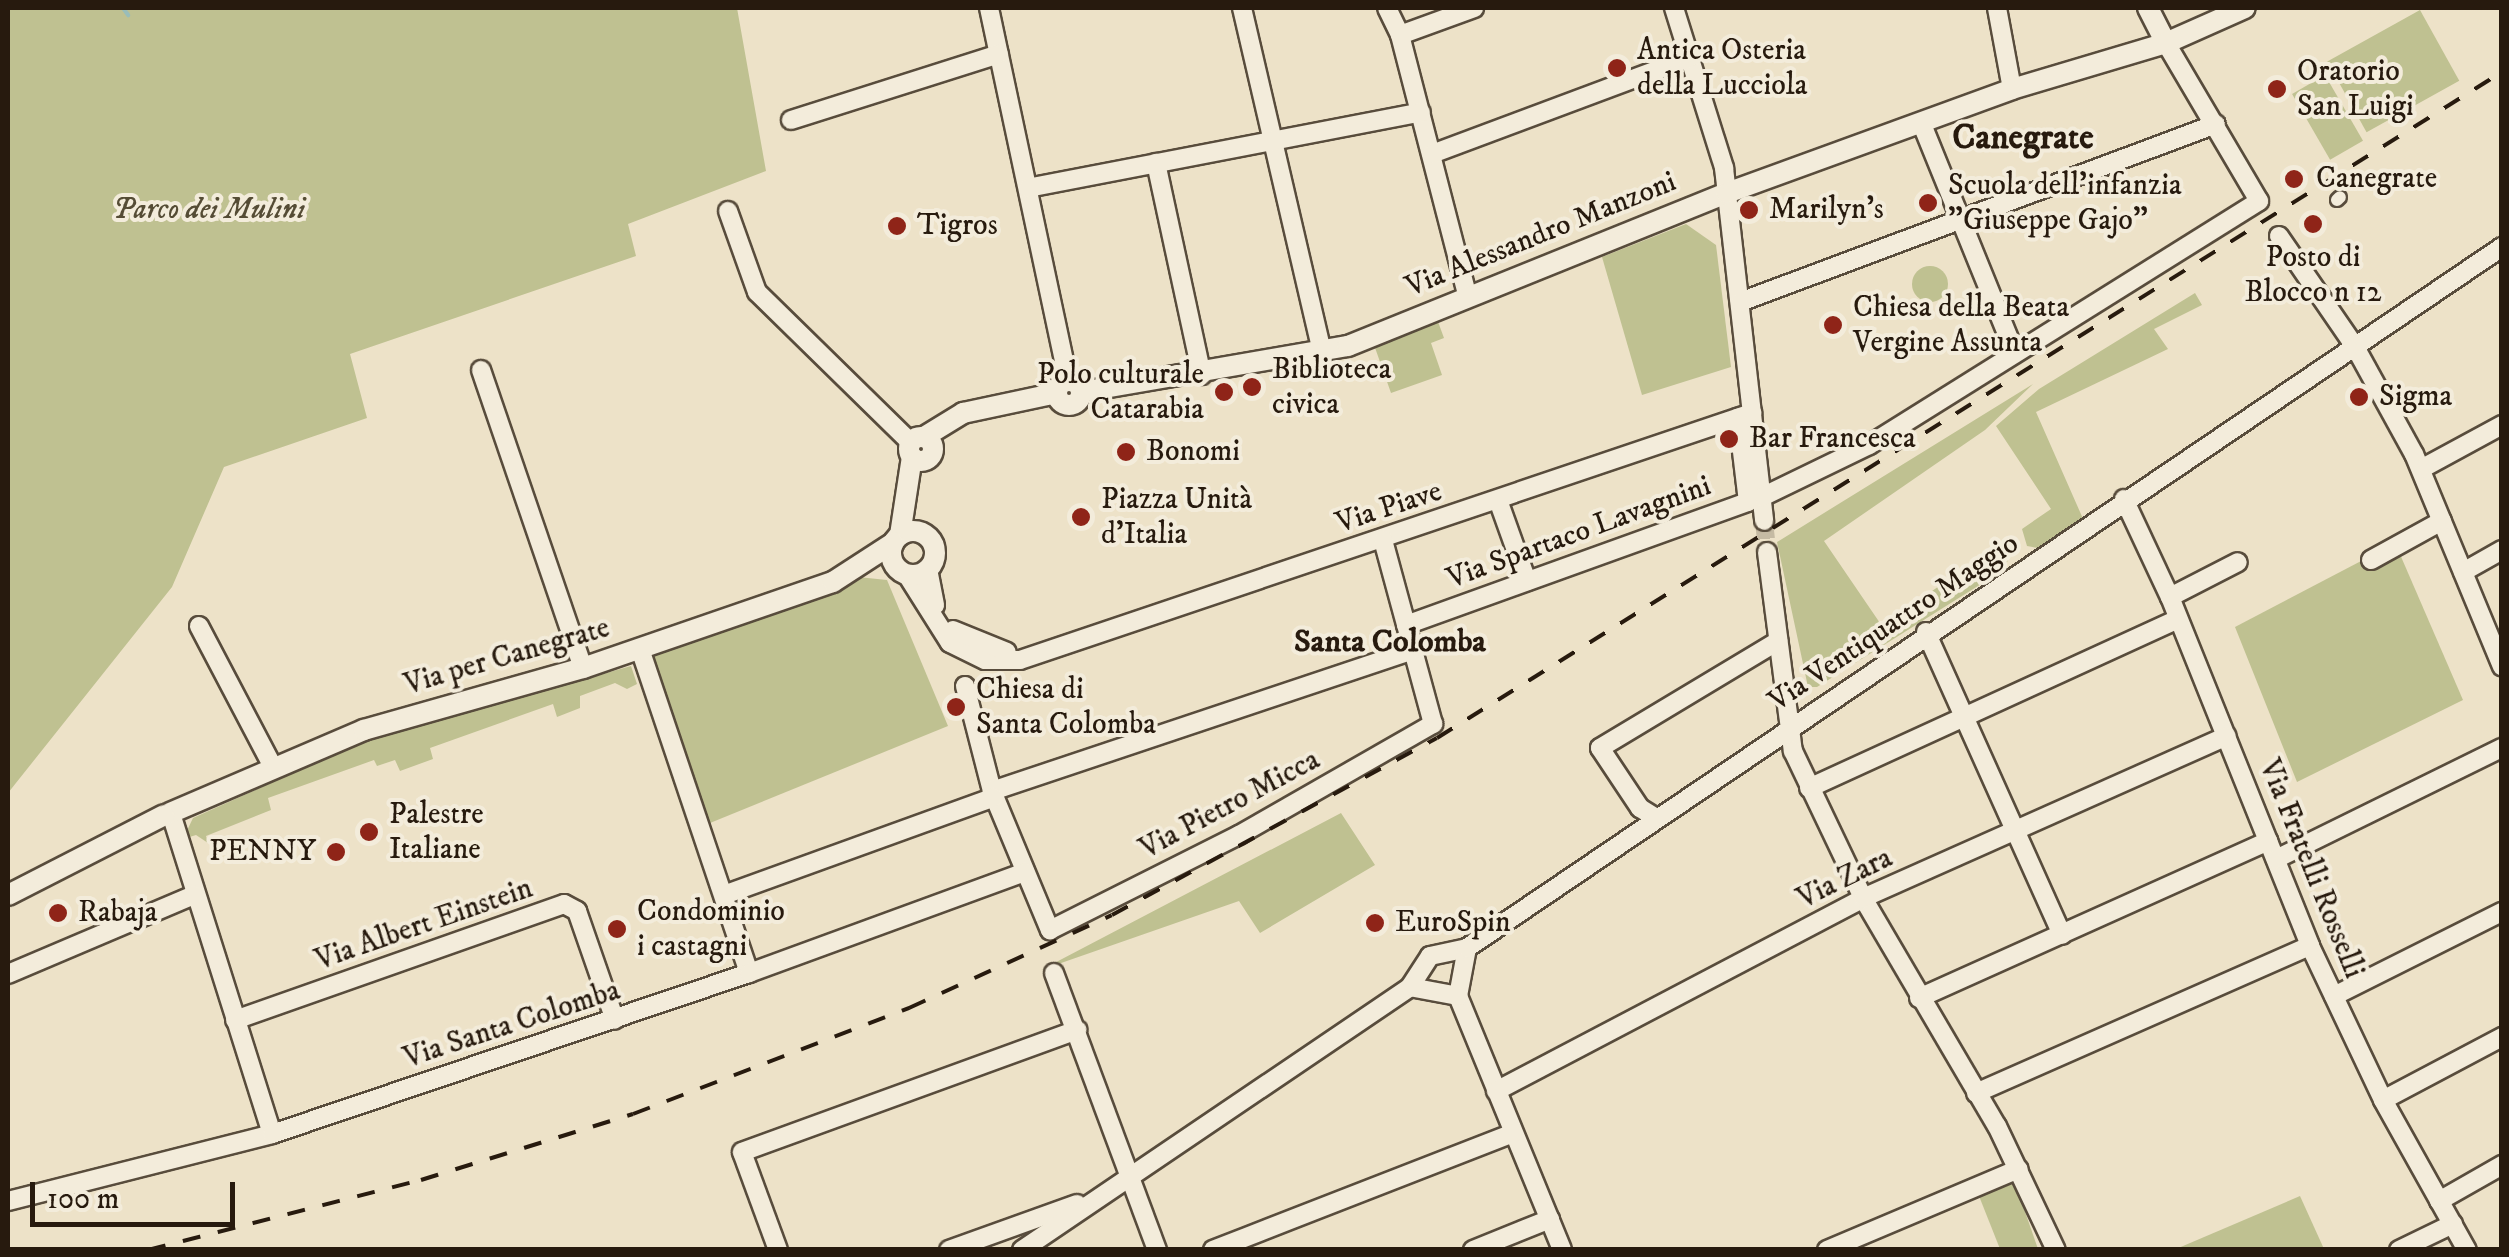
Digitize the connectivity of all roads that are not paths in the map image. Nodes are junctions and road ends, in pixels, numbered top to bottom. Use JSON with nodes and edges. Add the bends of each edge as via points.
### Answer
{"nodes":[{"id":1,"x":989,"y":8,"type":"edge"},
{"id":2,"x":1242,"y":8,"type":"edge"},
{"id":3,"x":1387,"y":8,"type":"edge"},
{"id":4,"x":1474,"y":8,"type":"edge"},
{"id":5,"x":1674,"y":8,"type":"edge"},
{"id":6,"x":1996,"y":8,"type":"edge"},
{"id":7,"x":2148,"y":8,"type":"edge"},
{"id":8,"x":2245,"y":8,"type":"edge"},
{"id":9,"x":1400,"y":36,"type":"junction"},
{"id":10,"x":2166,"y":42,"type":"junction"},
{"id":11,"x":999,"y":54,"type":"junction"},
{"id":12,"x":1691,"y":56,"type":"junction"},
{"id":13,"x":2012,"y":90,"type":"junction"},
{"id":14,"x":1421,"y":112,"type":"junction"},
{"id":15,"x":791,"y":120,"type":"dead end"},
{"id":16,"x":1921,"y":122,"type":"junction"},
{"id":17,"x":2216,"y":124,"type":"junction"},
{"id":18,"x":1273,"y":140,"type":"junction"},
{"id":19,"x":1432,"y":154,"type":"junction"},
{"id":20,"x":1156,"y":163,"type":"junction"},
{"id":21,"x":1028,"y":188,"type":"junction"},
{"id":22,"x":1728,"y":193,"type":"junction"},
{"id":23,"x":728,"y":211,"type":"dead end"},
{"id":24,"x":1958,"y":221,"type":"junction"},
{"id":25,"x":2279,"y":236,"type":"dead end"},
{"id":26,"x":2502,"y":247,"type":"edge"},
{"id":27,"x":1467,"y":296,"type":"junction"},
{"id":28,"x":1740,"y":302,"type":"junction"},
{"id":29,"x":2354,"y":345,"type":"junction"},
{"id":30,"x":1322,"y":353,"type":"junction"},
{"id":31,"x":2014,"y":354,"type":"junction"},
{"id":32,"x":481,"y":370,"type":"dead end"},
{"id":33,"x":1202,"y":374,"type":"junction"},
{"id":34,"x":1068,"y":389,"type":"junction"},
{"id":35,"x":1745,"y":415,"type":"junction"},
{"id":36,"x":2502,"y":425,"type":"edge"},
{"id":37,"x":920,"y":449,"type":"junction"},
{"id":38,"x":2421,"y":470,"type":"junction"},
{"id":39,"x":1762,"y":497,"type":"junction"},
{"id":40,"x":910,"y":499,"type":"junction"},
{"id":41,"x":1498,"y":500,"type":"junction"},
{"id":42,"x":2124,"y":500,"type":"junction"},
{"id":43,"x":1764,"y":521,"type":"tunnel mouth"},
{"id":44,"x":2442,"y":521,"type":"junction"},
{"id":45,"x":922,"y":533,"type":"junction"},
{"id":46,"x":897,"y":539,"type":"junction"},
{"id":47,"x":1382,"y":540,"type":"junction"},
{"id":48,"x":2502,"y":550,"type":"edge"},
{"id":49,"x":1767,"y":552,"type":"tunnel mouth"},
{"id":50,"x":2371,"y":560,"type":"dead end"},
{"id":51,"x":2238,"y":562,"type":"dead end"},
{"id":52,"x":928,"y":569,"type":"junction"},
{"id":53,"x":853,"y":572,"type":"junction"},
{"id":54,"x":2462,"y":572,"type":"junction"},
{"id":55,"x":904,"y":573,"type":"junction"},
{"id":56,"x":1527,"y":581,"type":"junction"},
{"id":57,"x":2170,"y":597,"type":"junction"},
{"id":58,"x":2178,"y":619,"type":"junction"},
{"id":59,"x":1406,"y":625,"type":"junction"},
{"id":60,"x":199,"y":626,"type":"dead end"},
{"id":61,"x":1926,"y":632,"type":"junction"},
{"id":62,"x":1778,"y":641,"type":"junction"},
{"id":63,"x":969,"y":648,"type":"junction"},
{"id":64,"x":640,"y":649,"type":"junction"},
{"id":65,"x":1413,"y":650,"type":"junction"},
{"id":66,"x":2501,"y":661,"type":"edge"},
{"id":67,"x":583,"y":668,"type":"junction"},
{"id":68,"x":965,"y":686,"type":"dead end"},
{"id":69,"x":1962,"y":716,"type":"junction"},
{"id":70,"x":1788,"y":729,"type":"junction"},
{"id":71,"x":2227,"y":736,"type":"junction"},
{"id":72,"x":2502,"y":748,"type":"edge"},
{"id":73,"x":273,"y":767,"type":"junction"},
{"id":74,"x":1809,"y":788,"type":"junction"},
{"id":75,"x":993,"y":794,"type":"junction"},
{"id":76,"x":1647,"y":818,"type":"junction"},
{"id":77,"x":169,"y":820,"type":"junction"},
{"id":78,"x":2014,"y":830,"type":"junction"},
{"id":79,"x":2272,"y":850,"type":"junction"},
{"id":80,"x":1025,"y":872,"type":"junction"},
{"id":81,"x":724,"y":894,"type":"junction"},
{"id":82,"x":8,"y":895,"type":"edge"},
{"id":83,"x":194,"y":895,"type":"junction"},
{"id":84,"x":1863,"y":898,"type":"junction"},
{"id":85,"x":2502,"y":912,"type":"edge"},
{"id":86,"x":2062,"y":935,"type":"junction"},
{"id":87,"x":2310,"y":946,"type":"junction"},
{"id":88,"x":1423,"y":964,"type":"junction"},
{"id":89,"x":1054,"y":973,"type":"dead end"},
{"id":90,"x":8,"y":974,"type":"edge"},
{"id":91,"x":750,"y":974,"type":"junction"},
{"id":92,"x":1453,"y":978,"type":"junction"},
{"id":93,"x":1410,"y":987,"type":"junction"},
{"id":94,"x":2334,"y":996,"type":"junction"},
{"id":95,"x":1920,"y":998,"type":"junction"},
{"id":96,"x":235,"y":1020,"type":"junction"},
{"id":97,"x":616,"y":1020,"type":"junction"},
{"id":98,"x":1078,"y":1030,"type":"junction"},
{"id":99,"x":2502,"y":1037,"type":"edge"},
{"id":100,"x":1496,"y":1091,"type":"junction"},
{"id":101,"x":1976,"y":1093,"type":"junction"},
{"id":102,"x":2383,"y":1100,"type":"junction"},
{"id":103,"x":1513,"y":1133,"type":"junction"},
{"id":104,"x":272,"y":1134,"type":"junction"},
{"id":105,"x":2502,"y":1164,"type":"edge"},
{"id":106,"x":2019,"y":1169,"type":"junction"},
{"id":107,"x":1130,"y":1176,"type":"junction"},
{"id":108,"x":8,"y":1201,"type":"edge"},
{"id":109,"x":2440,"y":1201,"type":"junction"},
{"id":110,"x":1550,"y":1220,"type":"junction"},
{"id":111,"x":2453,"y":1224,"type":"junction"},
{"id":112,"x":778,"y":1250,"type":"edge"},
{"id":113,"x":949,"y":1250,"type":"edge"},
{"id":114,"x":1022,"y":1250,"type":"edge"},
{"id":115,"x":1157,"y":1250,"type":"edge"},
{"id":116,"x":1214,"y":1250,"type":"edge"},
{"id":117,"x":1473,"y":1250,"type":"edge"},
{"id":118,"x":1562,"y":1250,"type":"edge"},
{"id":119,"x":1827,"y":1250,"type":"edge"},
{"id":120,"x":2056,"y":1250,"type":"edge"},
{"id":121,"x":2399,"y":1250,"type":"edge"},
{"id":122,"x":2467,"y":1250,"type":"edge"}],
"edges":[{"from":1,"to":11,"type":"street"},
{"from":2,"to":18,"type":"street"},
{"from":3,"to":9,"type":"street"},
{"from":4,"to":9,"type":"street"},
{"from":5,"to":12,"type":"street"},
{"from":6,"to":13,"type":"street"},
{"from":7,"to":10,"type":"street"},
{"from":8,"to":10,"type":"street","name":"Via Alessandro Manzoni"},
{"from":9,"to":14,"type":"street"},
{"from":10,"to":13,"type":"street","name":"Via Alessandro Manzoni"},
{"from":10,"to":17,"type":"street"},
{"from":11,"to":15,"type":"street"},
{"from":11,"to":21,"type":"street"},
{"from":12,"to":19,"type":"street"},
{"from":12,"to":22,"type":"street"},
{"from":13,"to":16,"type":"street","name":"Via Alessandro Manzoni"},
{"from":14,"to":18,"type":"street"},
{"from":14,"to":19,"type":"street"},
{"from":16,"to":22,"type":"street","name":"Via Alessandro Manzoni"},
{"from":16,"to":24,"type":"street"},
{"from":17,"to":24,"type":"street"},
{"from":17,"to":31,"type":"street","via":[[2259,201]]},
{"from":18,"to":20,"type":"street"},
{"from":18,"to":30,"type":"street"},
{"from":19,"to":27,"type":"street"},
{"from":20,"to":21,"type":"street"},
{"from":20,"to":33,"type":"street"},
{"from":21,"to":34,"type":"street"},
{"from":22,"to":27,"type":"street","name":"Via Alessandro Manzoni"},
{"from":22,"to":28,"type":"street"},
{"from":23,"to":37,"type":"street","via":[[756,292]]},
{"from":24,"to":28,"type":"street"},
{"from":24,"to":31,"type":"street"},
{"from":25,"to":29,"type":"street"},
{"from":26,"to":29,"type":"street","name":"Via Ventiquattro Maggio"},
{"from":27,"to":30,"type":"street","name":"Via Alessandro Manzoni"},
{"from":28,"to":35,"type":"street"},
{"from":29,"to":38,"type":"street"},
{"from":29,"to":42,"type":"street","name":"Via Ventiquattro Maggio"},
{"from":30,"to":33,"type":"street","name":"Via Alessandro Manzoni"},
{"from":31,"to":39,"type":"street","via":[[1869,445]]},
{"from":32,"to":67,"type":"street"},
{"from":33,"to":34,"type":"street","name":"Via Alessandro Manzoni"},
{"from":34,"to":37,"type":"street","name":"Via Alessandro Manzoni","via":[[963,413]]},
{"from":35,"to":39,"type":"street"},
{"from":35,"to":41,"type":"street","name":"Via Piave"},
{"from":35,"to":56,"type":"street","name":"Via Spartaco Lavagnini","via":[[1748,502]]},
{"from":36,"to":38,"type":"street"},
{"from":37,"to":40,"type":"street"},
{"from":38,"to":44,"type":"street"},
{"from":39,"to":43,"type":"street"},
{"from":40,"to":45,"type":"street"},
{"from":40,"to":46,"type":"street"},
{"from":41,"to":47,"type":"street","name":"Via Piave"},
{"from":41,"to":56,"type":"street"},
{"from":42,"to":57,"type":"street","name":"Via Fratelli Rosselli"},
{"from":42,"to":61,"type":"street","name":"Via Ventiquattro Maggio"},
{"from":44,"to":50,"type":"street"},
{"from":44,"to":54,"type":"street"},
{"from":45,"to":46,"type":"street"},
{"from":45,"to":52,"type":"street","via":[[935,552]]},
{"from":46,"to":53,"type":"street","name":"Via per Canegrate"},
{"from":46,"to":55,"type":"street","via":[[892,561]]},
{"from":47,"to":59,"type":"street"},
{"from":47,"to":63,"type":"street","name":"Via Piave","via":[[1042,653],[1003,661]]},
{"from":48,"to":54,"type":"street"},
{"from":49,"to":62,"type":"street"},
{"from":51,"to":57,"type":"street"},
{"from":52,"to":55,"type":"street"},
{"from":52,"to":63,"type":"street","via":[[936,609]]},
{"from":53,"to":55,"type":"street","name":"Via per Canegrate"},
{"from":53,"to":64,"type":"street","name":"Via per Canegrate"},
{"from":54,"to":66,"type":"street"},
{"from":55,"to":63,"type":"street","via":[[938,632]]},
{"from":56,"to":59,"type":"street","name":"Via Spartaco Lavagnini"},
{"from":57,"to":58,"type":"street","name":"Via Fratelli Rosselli"},
{"from":58,"to":69,"type":"street"},
{"from":58,"to":71,"type":"street","name":"Via Fratelli Rosselli"},
{"from":59,"to":65,"type":"street"},
{"from":60,"to":73,"type":"street"},
{"from":61,"to":69,"type":"street"},
{"from":61,"to":70,"type":"street","name":"Via Ventiquattro Maggio"},
{"from":62,"to":70,"type":"street"},
{"from":62,"to":76,"type":"street","via":[[1600,748]]},
{"from":64,"to":67,"type":"street","name":"Via per Canegrate"},
{"from":64,"to":81,"type":"street"},
{"from":65,"to":75,"type":"street"},
{"from":65,"to":80,"type":"street","name":"Via Pietro Micca","via":[[1433,724],[1240,834],[1050,930]]},
{"from":67,"to":73,"type":"street","name":"Via per Canegrate","via":[[364,730]]},
{"from":68,"to":75,"type":"street"},
{"from":69,"to":74,"type":"street"},
{"from":69,"to":78,"type":"street"},
{"from":70,"to":74,"type":"street"},
{"from":70,"to":76,"type":"street","name":"Via Ventiquattro Maggio"},
{"from":71,"to":78,"type":"street","name":"Via Zara"},
{"from":71,"to":79,"type":"street","name":"Via Fratelli Rosselli"},
{"from":72,"to":79,"type":"street"},
{"from":73,"to":77,"type":"street","name":"Via per Canegrate"},
{"from":74,"to":84,"type":"street"},
{"from":75,"to":80,"type":"street"},
{"from":75,"to":81,"type":"street"},
{"from":76,"to":92,"type":"street","name":"Via Ventiquattro Maggio"},
{"from":77,"to":82,"type":"street","name":"Via per Canegrate"},
{"from":77,"to":83,"type":"street"},
{"from":78,"to":84,"type":"street","name":"Via Zara"},
{"from":78,"to":86,"type":"street"},
{"from":79,"to":86,"type":"street"},
{"from":79,"to":87,"type":"street","name":"Via Fratelli Rosselli"},
{"from":80,"to":91,"type":"street","name":"Via Santa Colomba"},
{"from":81,"to":91,"type":"street"},
{"from":83,"to":90,"type":"street"},
{"from":83,"to":96,"type":"street"},
{"from":84,"to":95,"type":"street"},
{"from":84,"to":100,"type":"street","name":"Via Zara"},
{"from":85,"to":94,"type":"street"},
{"from":86,"to":95,"type":"street"},
{"from":87,"to":94,"type":"street","name":"Via Fratelli Rosselli"},
{"from":87,"to":101,"type":"street"},
{"from":88,"to":92,"type":"street"},
{"from":88,"to":92,"type":"street","name":"Via Ventiquattro Maggio","via":[[1444,952]]},
{"from":88,"to":93,"type":"street"},
{"from":89,"to":98,"type":"street"},
{"from":91,"to":97,"type":"street","name":"Via Santa Colomba"},
{"from":92,"to":93,"type":"street"},
{"from":92,"to":100,"type":"street"},
{"from":93,"to":107,"type":"street"},
{"from":94,"to":102,"type":"street","name":"Via Fratelli Rosselli"},
{"from":95,"to":101,"type":"street"},
{"from":96,"to":97,"type":"street","name":"Via Albert Einstein","via":[[564,904],[577,911]]},
{"from":96,"to":104,"type":"street"},
{"from":97,"to":104,"type":"street","name":"Via Santa Colomba"},
{"from":98,"to":107,"type":"street"},
{"from":98,"to":112,"type":"street","via":[[742,1152]]},
{"from":99,"to":102,"type":"street"},
{"from":100,"to":103,"type":"street"},
{"from":101,"to":106,"type":"street"},
{"from":102,"to":109,"type":"street","name":"Via Fratelli Rosselli"},
{"from":103,"to":110,"type":"street"},
{"from":103,"to":116,"type":"street"},
{"from":104,"to":108,"type":"street","name":"Via Santa Colomba"},
{"from":105,"to":109,"type":"street"},
{"from":106,"to":119,"type":"street"},
{"from":106,"to":120,"type":"street"},
{"from":107,"to":113,"type":"street","via":[[1082,1202]]},
{"from":107,"to":114,"type":"street"},
{"from":107,"to":115,"type":"street"},
{"from":109,"to":111,"type":"street","name":"Via Fratelli Rosselli"},
{"from":110,"to":117,"type":"street"},
{"from":110,"to":118,"type":"street"},
{"from":111,"to":121,"type":"street"},
{"from":111,"to":122,"type":"street","name":"Via Fratelli Rosselli"}]}
